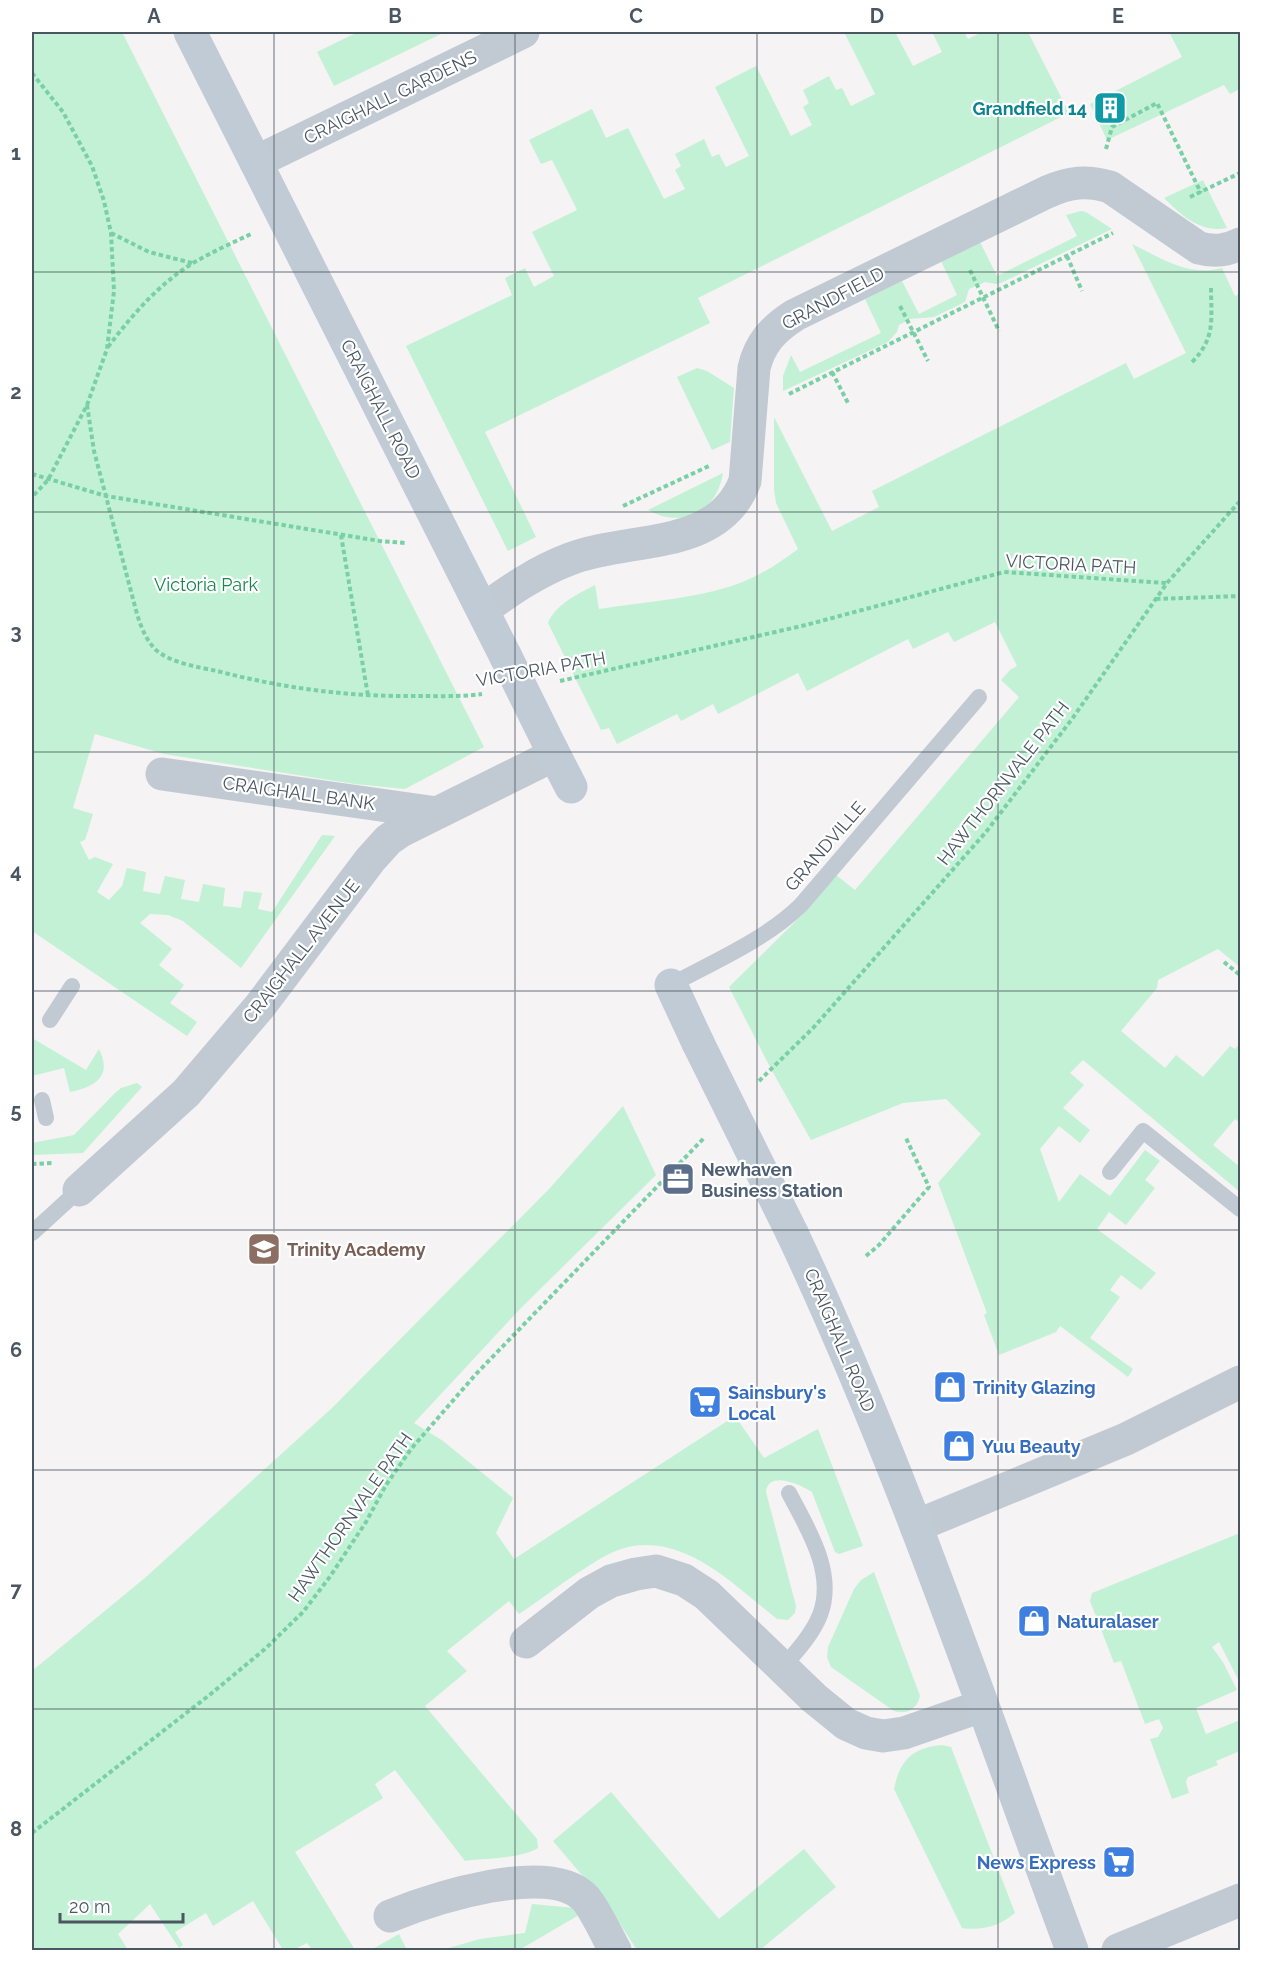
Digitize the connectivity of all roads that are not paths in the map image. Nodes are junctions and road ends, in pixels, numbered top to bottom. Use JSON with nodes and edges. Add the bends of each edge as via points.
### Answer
{"nodes":[{"id":1,"x":190,"y":32,"type":"edge"},
{"id":2,"x":523,"y":32,"type":"edge"},
{"id":3,"x":256,"y":162,"type":"junction"},
{"id":4,"x":1226,"y":247,"type":"edge"},
{"id":5,"x":483,"y":610,"type":"junction"},
{"id":6,"x":979,"y":697,"type":"dead end"},
{"id":7,"x":553,"y":752,"type":"junction"},
{"id":8,"x":162,"y":774,"type":"dead end"},
{"id":9,"x":571,"y":787,"type":"dead end"},
{"id":10,"x":437,"y":813,"type":"junction"},
{"id":11,"x":671,"y":985,"type":"joint"},
{"id":12,"x":72,"y":986,"type":"dead end"},
{"id":13,"x":50,"y":1020,"type":"dead end"},
{"id":14,"x":42,"y":1100,"type":"dead end"},
{"id":15,"x":46,"y":1118,"type":"dead end"},
{"id":16,"x":1110,"y":1172,"type":"dead end"},
{"id":17,"x":79,"y":1190,"type":"joint"},
{"id":18,"x":1240,"y":1209,"type":"edge"},
{"id":19,"x":32,"y":1233,"type":"edge"},
{"id":20,"x":1240,"y":1382,"type":"edge"},
{"id":21,"x":789,"y":1493,"type":"dead end"},
{"id":22,"x":915,"y":1526,"type":"junction"},
{"id":23,"x":526,"y":1642,"type":"dead end"},
{"id":24,"x":783,"y":1668,"type":"junction"},
{"id":25,"x":982,"y":1706,"type":"junction"},
{"id":26,"x":1240,"y":1900,"type":"edge"},
{"id":27,"x":390,"y":1917,"type":"dead end"},
{"id":28,"x":1157,"y":1943,"type":"edge"},
{"id":29,"x":615,"y":1950,"type":"edge"},
{"id":30,"x":1072,"y":1950,"type":"edge"},
{"id":31,"x":1118,"y":1950,"type":"edge"}],
"edges":[{"from":1,"to":3,"type":"street","name":"CRAIGHALL ROAD"},
{"from":2,"to":3,"type":"street","name":"CRAIGHALL GARDENS"},
{"from":3,"to":5,"type":"street","name":"CRAIGHALL ROAD"},
{"from":4,"to":5,"type":"street","name":"GRANDFIELD","via":[[1190,242],[1110,187],[1078,182],[1063,184],[953,237],[795,315],[773,330],[757,354],[754,368],[746,481],[731,508],[717,520],[700,530],[592,552],[547,569]]},
{"from":5,"to":7,"type":"street","name":"CRAIGHALL ROAD","bridge":true},
{"from":6,"to":11,"type":"lane","name":"GRANDVILLE","via":[[788,918]]},
{"from":7,"to":9,"type":"street","name":"CRAIGHALL ROAD"},
{"from":7,"to":10,"type":"street","name":"CRAIGHALL AVENUE"},
{"from":8,"to":10,"type":"street","name":"CRAIGHALL BANK"},
{"from":10,"to":17,"type":"street","name":"CRAIGHALL AVENUE","via":[[401,831],[379,849],[260,1006],[186,1093]]},
{"from":11,"to":22,"type":"street","name":"CRAIGHALL ROAD","bridge":true,"via":[[853,1368]]},
{"from":12,"to":13,"type":"lane"},
{"from":14,"to":15,"type":"lane"},
{"from":16,"to":18,"type":"lane","via":[[1143,1131]]},
{"from":17,"to":19,"type":"lane"},
{"from":20,"to":22,"type":"street","via":[[1126,1439]]},
{"from":21,"to":24,"type":"lane","via":[[817,1549],[824,1575],[824,1596],[820,1616]]},
{"from":22,"to":25,"type":"street","name":"CRAIGHALL ROAD"},
{"from":23,"to":24,"type":"street","via":[[589,1593],[611,1581],[656,1571],[684,1580],[707,1595]]},
{"from":24,"to":25,"type":"street","via":[[846,1724],[866,1733],[904,1733]]},
{"from":25,"to":30,"type":"street","name":"CRAIGHALL ROAD"},
{"from":26,"to":28,"type":"street"},
{"from":27,"to":29,"type":"street","via":[[443,1896],[470,1901],[540,1881],[573,1889],[585,1899]]},
{"from":28,"to":31,"type":"street"}]}
